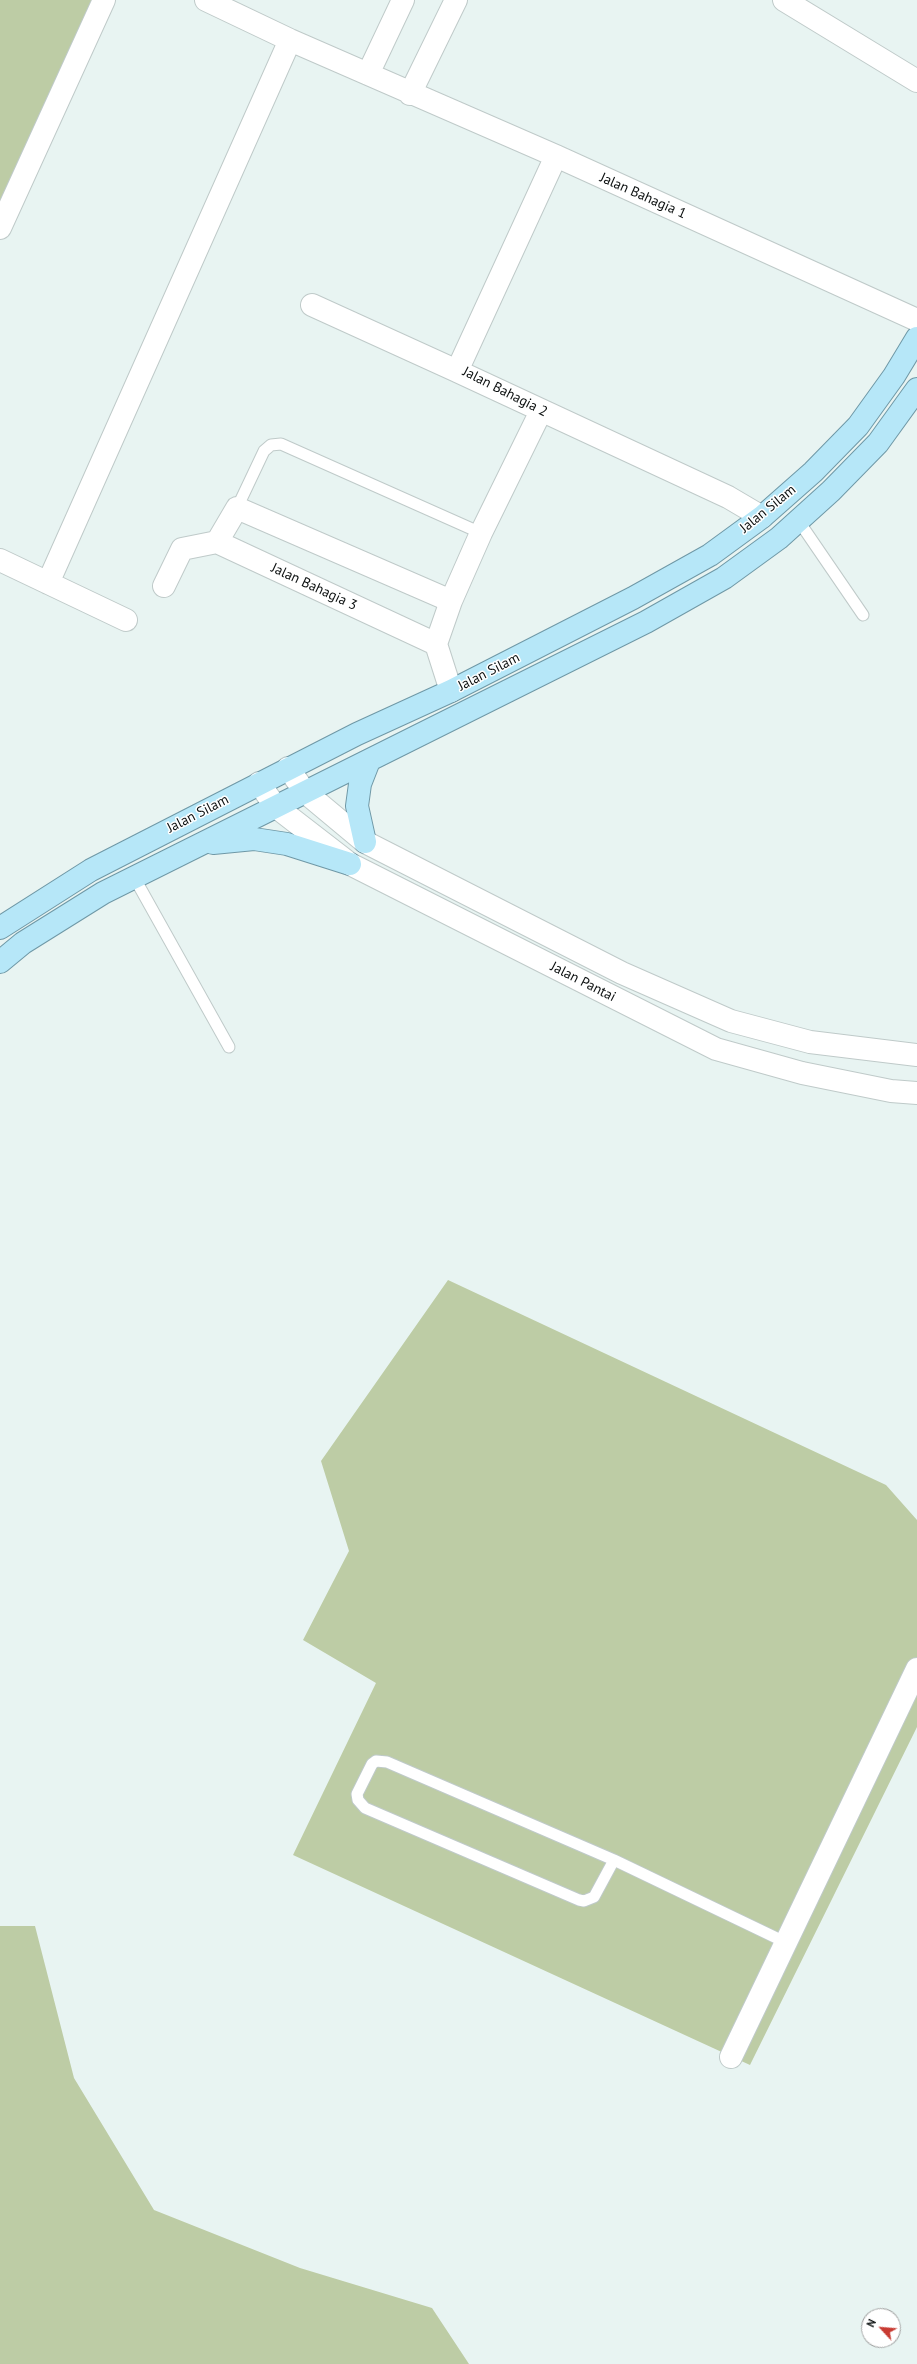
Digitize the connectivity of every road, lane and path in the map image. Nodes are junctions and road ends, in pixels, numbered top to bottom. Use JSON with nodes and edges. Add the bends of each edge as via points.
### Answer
{"nodes":[{"id":1,"x":104,"y":0,"type":"edge"},
{"id":2,"x":206,"y":0,"type":"edge"},
{"id":3,"x":402,"y":0,"type":"edge"},
{"id":4,"x":456,"y":0,"type":"edge"},
{"id":5,"x":784,"y":0,"type":"edge"},
{"id":6,"x":290,"y":40,"type":"junction"},
{"id":7,"x":368,"y":74,"type":"junction"},
{"id":8,"x":915,"y":74,"type":"edge"},
{"id":9,"x":410,"y":94,"type":"junction"},
{"id":10,"x":556,"y":156,"type":"junction"},
{"id":11,"x":0,"y":228,"type":"edge"},
{"id":12,"x":312,"y":305,"type":"dead end"},
{"id":13,"x":917,"y":320,"type":"edge"},
{"id":14,"x":917,"y":338,"type":"edge"},
{"id":15,"x":457,"y":371,"type":"junction"},
{"id":16,"x":917,"y":389,"type":"edge"},
{"id":17,"x":541,"y":411,"type":"junction"},
{"id":18,"x":237,"y":508,"type":"junction"},
{"id":19,"x":762,"y":517,"type":"junction"},
{"id":20,"x":798,"y":520,"type":"junction"},
{"id":21,"x":481,"y":533,"type":"junction"},
{"id":22,"x":217,"y":542,"type":"junction"},
{"id":23,"x":0,"y":560,"type":"edge"},
{"id":24,"x":48,"y":583,"type":"junction"},
{"id":25,"x":164,"y":586,"type":"dead end"},
{"id":26,"x":451,"y":601,"type":"junction"},
{"id":27,"x":863,"y":615,"type":"dead end"},
{"id":28,"x":126,"y":620,"type":"dead end"},
{"id":29,"x":436,"y":644,"type":"junction"},
{"id":30,"x":451,"y":691,"type":"junction"},
{"id":31,"x":369,"y":761,"type":"junction"},
{"id":32,"x":288,"y":768,"type":"junction"},
{"id":33,"x":259,"y":783,"type":"junction"},
{"id":34,"x":305,"y":792,"type":"junction"},
{"id":35,"x":275,"y":806,"type":"junction"},
{"id":36,"x":365,"y":842,"type":"junction"},
{"id":37,"x":198,"y":844,"type":"junction"},
{"id":38,"x":350,"y":864,"type":"junction"},
{"id":39,"x":134,"y":877,"type":"junction"},
{"id":40,"x":0,"y":928,"type":"edge"},
{"id":41,"x":0,"y":962,"type":"edge"},
{"id":42,"x":229,"y":1047,"type":"dead end"},
{"id":43,"x":917,"y":1055,"type":"edge"},
{"id":44,"x":917,"y":1093,"type":"edge"},
{"id":45,"x":917,"y":1669,"type":"edge"},
{"id":46,"x":614,"y":1860,"type":"junction"},
{"id":47,"x":787,"y":1942,"type":"junction"},
{"id":48,"x":731,"y":2056,"type":"dead end"}],
"edges":[{"from":1,"to":11,"type":"street"},
{"from":2,"to":6,"type":"street","name":"Jalan Bahagia 1"},
{"from":3,"to":7,"type":"street"},
{"from":4,"to":9,"type":"street"},
{"from":5,"to":8,"type":"street"},
{"from":6,"to":7,"type":"street","name":"Jalan Bahagia 1"},
{"from":6,"to":24,"type":"street"},
{"from":7,"to":9,"type":"street","name":"Jalan Bahagia 1"},
{"from":9,"to":10,"type":"street","name":"Jalan Bahagia 1"},
{"from":10,"to":13,"type":"street","name":"Jalan Bahagia 1"},
{"from":10,"to":15,"type":"street","name":"Jalan Bahagia 2"},
{"from":12,"to":15,"type":"street"},
{"from":14,"to":19,"type":"highway","name":"Jalan Silam","via":[[894,376],[858,426],[813,472]]},
{"from":15,"to":17,"type":"street","name":"Jalan Bahagia 2"},
{"from":16,"to":20,"type":"highway","name":"Jalan Silam","via":[[878,444]]},
{"from":17,"to":19,"type":"street","name":"Jalan Bahagia 2","via":[[728,497]]},
{"from":17,"to":21,"type":"street"},
{"from":18,"to":21,"type":"lane","via":[[264,451],[271,445],[281,444]]},
{"from":18,"to":22,"type":"street"},
{"from":18,"to":26,"type":"street"},
{"from":19,"to":30,"type":"highway","name":"Jalan Silam","via":[[710,555],[633,598]]},
{"from":20,"to":27,"type":"lane"},
{"from":20,"to":31,"type":"highway","name":"Jalan Silam","via":[[779,538],[724,578],[646,622]]},
{"from":21,"to":26,"type":"street"},
{"from":22,"to":25,"type":"street","via":[[182,549]]},
{"from":22,"to":29,"type":"street","name":"Jalan Bahagia 3"},
{"from":23,"to":24,"type":"street"},
{"from":24,"to":28,"type":"street"},
{"from":26,"to":29,"type":"street"},
{"from":29,"to":30,"type":"street"},
{"from":30,"to":32,"type":"highway","name":"Jalan Silam"},
{"from":31,"to":34,"type":"highway","name":"Jalan Silam"},
{"from":31,"to":36,"type":"highway","via":[[360,784],[357,806]]},
{"from":32,"to":33,"type":"highway","name":"Jalan Silam"},
{"from":32,"to":34,"type":"street","name":"Jalan Pantai"},
{"from":33,"to":35,"type":"street","name":"Jalan Pantai"},
{"from":33,"to":40,"type":"highway","name":"Jalan Silam","via":[[91,870]]},
{"from":34,"to":35,"type":"highway","name":"Jalan Silam"},
{"from":34,"to":36,"type":"street","name":"Jalan Pantai"},
{"from":35,"to":37,"type":"highway","name":"Jalan Silam"},
{"from":35,"to":38,"type":"street","name":"Jalan Pantai"},
{"from":36,"to":43,"type":"street","name":"Jalan Pantai","via":[[622,973],[731,1020],[810,1042]]},
{"from":37,"to":38,"type":"highway","via":[[254,839],[287,844]]},
{"from":37,"to":39,"type":"highway","name":"Jalan Silam"},
{"from":38,"to":44,"type":"street","name":"Jalan Pantai","via":[[716,1049],[802,1074],[891,1091]]},
{"from":39,"to":41,"type":"highway","name":"Jalan Silam","via":[[103,893],[23,943]]},
{"from":39,"to":42,"type":"lane"},
{"from":45,"to":47,"type":"street"},
{"from":46,"to":46,"type":"lane","via":[[382,1760],[372,1764],[357,1794],[358,1800],[365,1808],[579,1900],[594,1897]]},
{"from":46,"to":47,"type":"lane"},
{"from":47,"to":48,"type":"street"}]}
